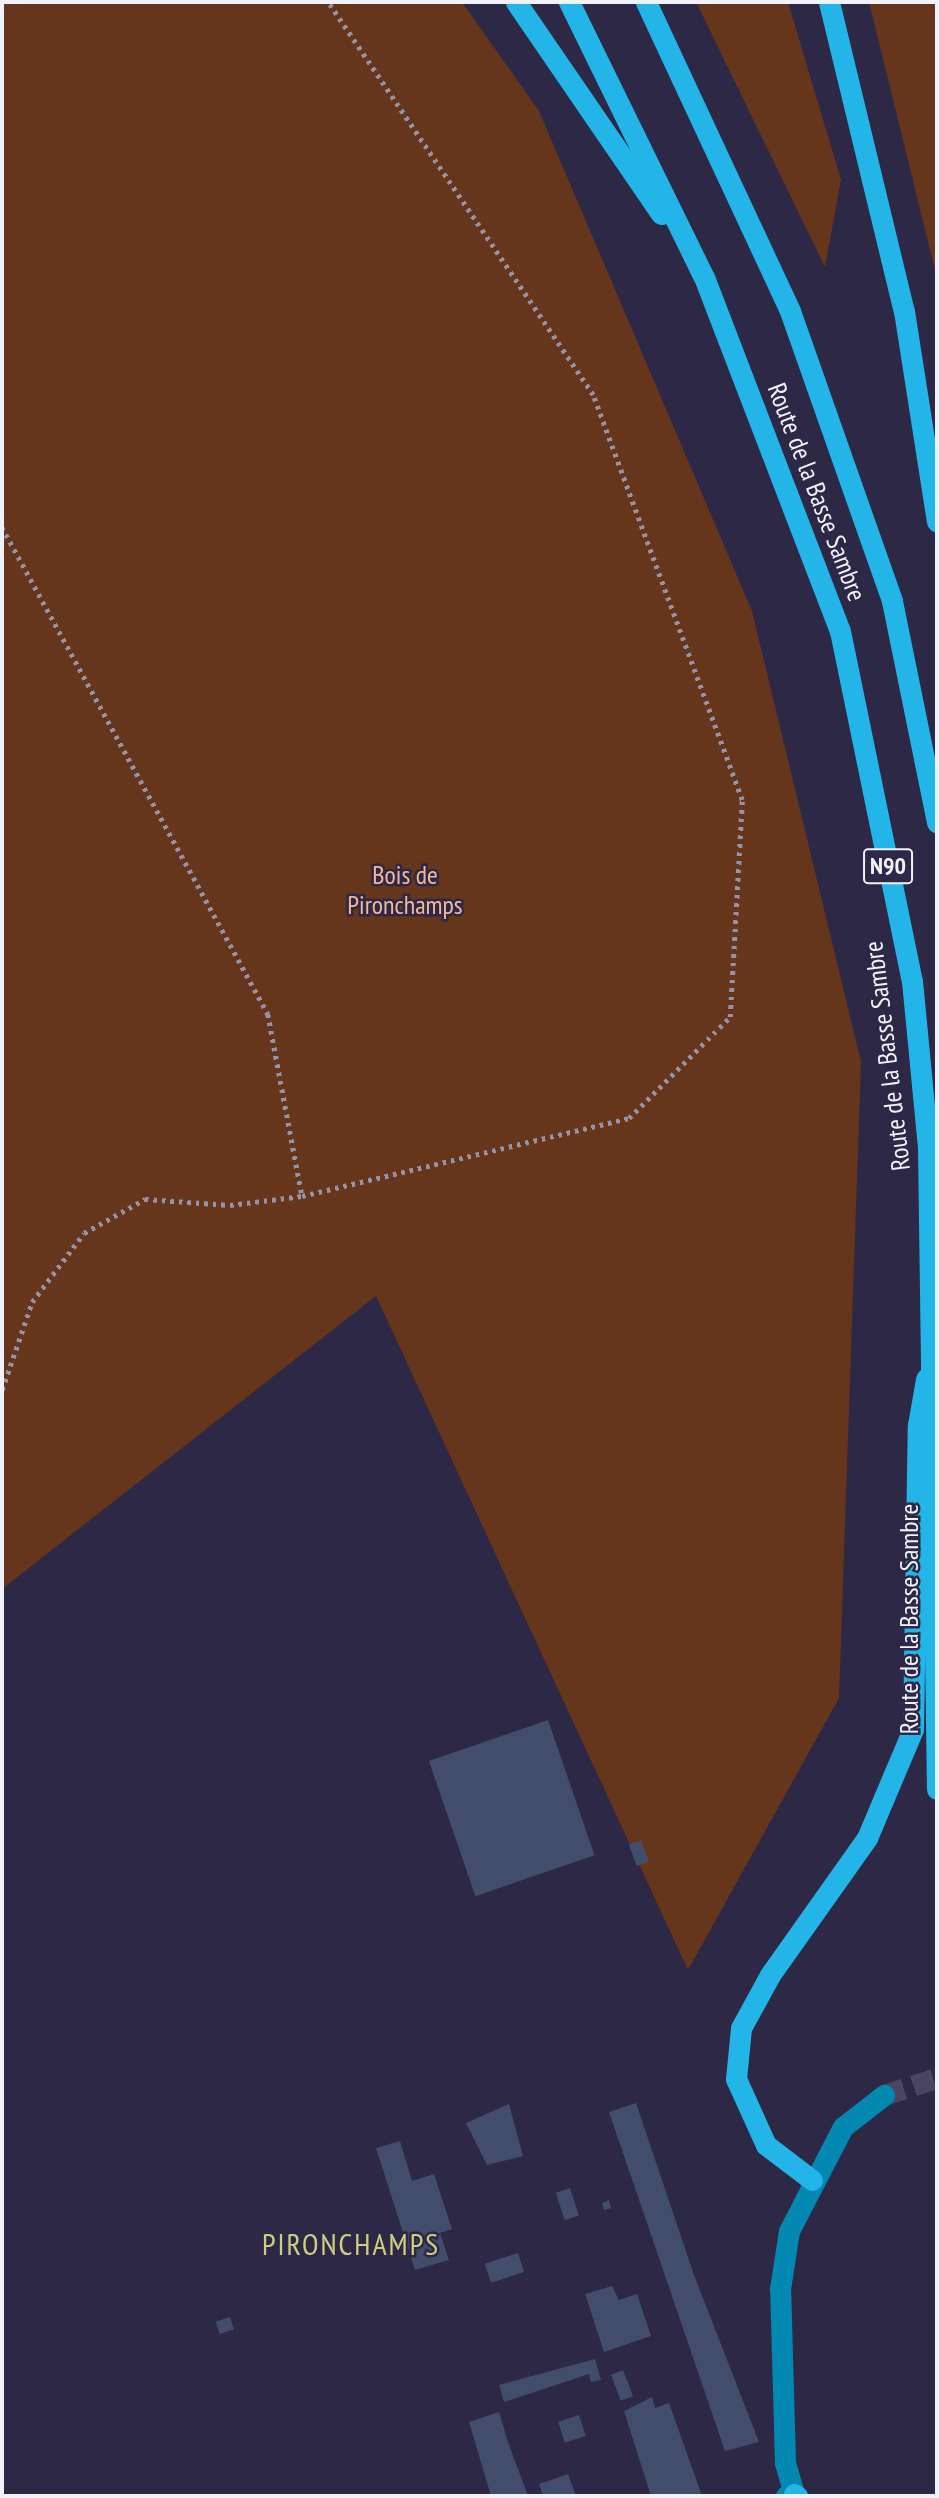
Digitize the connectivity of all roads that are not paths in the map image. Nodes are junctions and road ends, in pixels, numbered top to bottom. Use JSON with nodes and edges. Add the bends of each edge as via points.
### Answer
{"nodes":[{"id":1,"x":516,"y":2,"type":"edge"},
{"id":2,"x":569,"y":2,"type":"edge"},
{"id":3,"x":646,"y":2,"type":"edge"},
{"id":4,"x":829,"y":2,"type":"edge"},
{"id":5,"x":704,"y":277,"type":"junction"},
{"id":6,"x":937,"y":521,"type":"edge"},
{"id":7,"x":937,"y":822,"type":"edge"},
{"id":8,"x":936,"y":1322,"type":"edge"},
{"id":9,"x":937,"y":1789,"type":"edge"},
{"id":10,"x":884,"y":2095,"type":"tunnel mouth"},
{"id":11,"x":813,"y":2180,"type":"junction"},
{"id":12,"x":793,"y":2495,"type":"edge"}],
"edges":[{"from":1,"to":5,"type":"highway"},
{"from":2,"to":5,"type":"highway","name":"Route de la Basse Sambre","number":"N90"},
{"from":3,"to":7,"type":"highway","name":"Route de la Basse Sambre","number":"N90","via":[[795,324],[892,601]]},
{"from":4,"to":6,"type":"highway","via":[[904,312]]},
{"from":5,"to":8,"type":"highway","name":"Route de la Basse Sambre","number":"N90","via":[[840,631],[912,981],[928,1147]]},
{"from":8,"to":9,"type":"highway","name":"Route de la Basse Sambre","number":"N90"},
{"from":8,"to":11,"type":"highway","via":[[918,1425],[912,1729],[867,1838],[770,1975],[741,2028],[736,2079],[766,2145]]},
{"from":10,"to":11,"type":"street","via":[[844,2127]]},
{"from":11,"to":12,"type":"street","via":[[789,2231],[780,2290],[785,2463]]}]}
